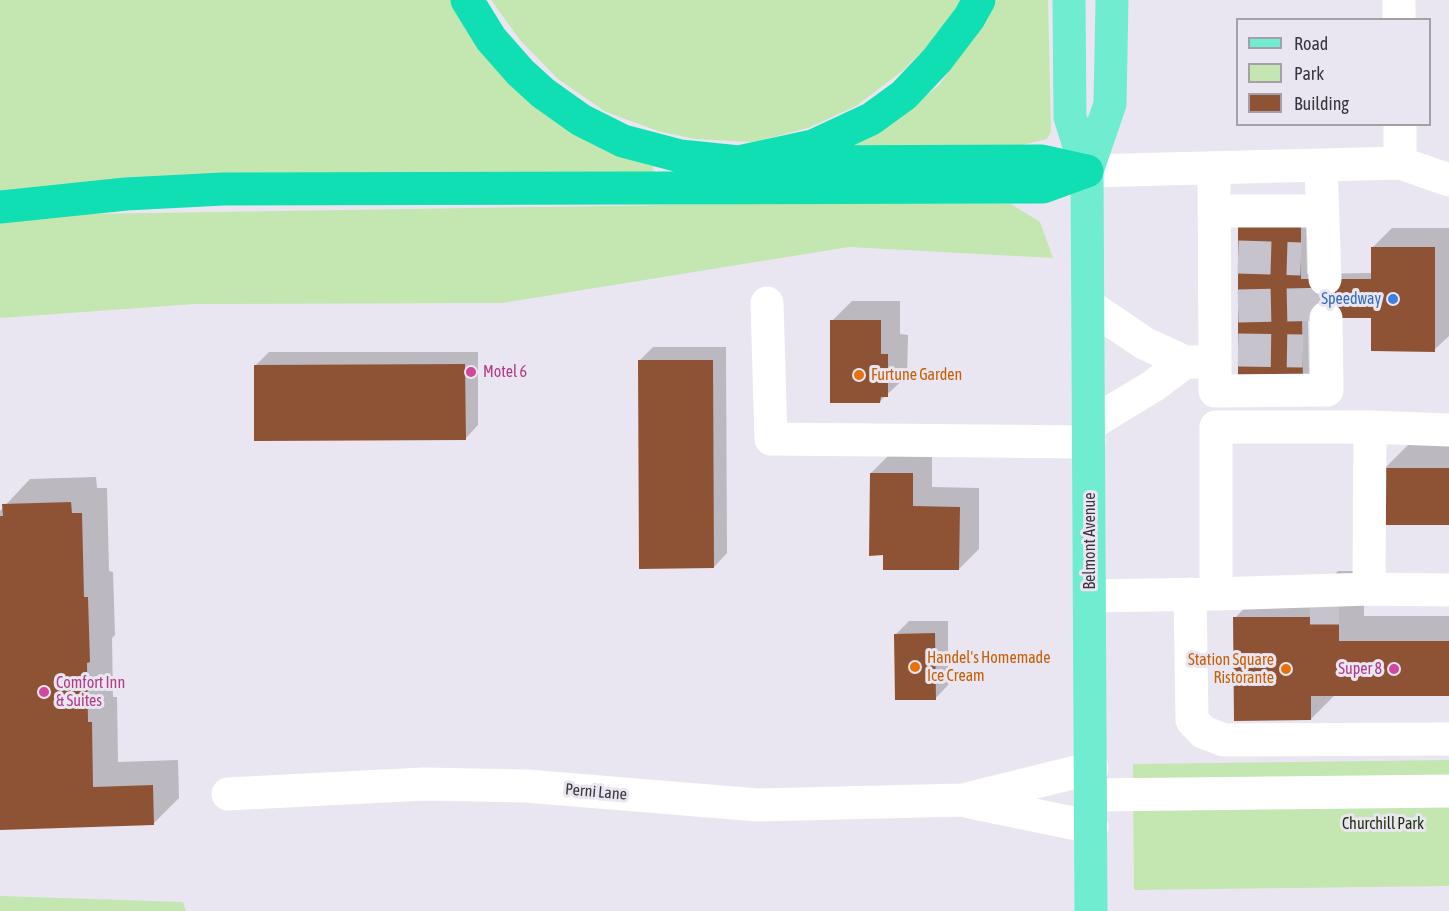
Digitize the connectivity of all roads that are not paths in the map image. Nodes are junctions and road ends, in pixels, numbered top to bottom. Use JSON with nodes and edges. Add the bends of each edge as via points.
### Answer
{"nodes":[{"id":1,"x":466,"y":0,"type":"edge"},
{"id":2,"x":979,"y":0,"type":"edge"},
{"id":3,"x":1069,"y":0,"type":"edge"},
{"id":4,"x":1112,"y":0,"type":"edge"},
{"id":5,"x":1399,"y":0,"type":"edge"},
{"id":6,"x":1399,"y":18,"type":"edge"},
{"id":7,"x":1400,"y":126,"type":"edge"},
{"id":8,"x":739,"y":162,"type":"junction"},
{"id":9,"x":1400,"y":163,"type":"junction"},
{"id":10,"x":1321,"y":166,"type":"junction"},
{"id":11,"x":1214,"y":169,"type":"junction"},
{"id":12,"x":1087,"y":171,"type":"junction"},
{"id":13,"x":1449,"y":180,"type":"edge"},
{"id":14,"x":0,"y":207,"type":"edge"},
{"id":15,"x":1215,"y":211,"type":"junction"},
{"id":16,"x":1322,"y":211,"type":"junction"},
{"id":17,"x":1317,"y":266,"type":"dead end"},
{"id":18,"x":767,"y":303,"type":"dead end"},
{"id":19,"x":1088,"y":305,"type":"junction"},
{"id":20,"x":1326,"y":318,"type":"dead end"},
{"id":21,"x":1213,"y":356,"type":"junction"},
{"id":22,"x":1370,"y":427,"type":"junction"},
{"id":23,"x":1449,"y":430,"type":"edge"},
{"id":24,"x":1089,"y":434,"type":"junction"},
{"id":25,"x":1375,"y":589,"type":"junction"},
{"id":26,"x":1449,"y":590,"type":"edge"},
{"id":27,"x":1277,"y":592,"type":"junction"},
{"id":28,"x":1203,"y":594,"type":"junction"},
{"id":29,"x":1090,"y":596,"type":"junction"},
{"id":30,"x":1449,"y":739,"type":"edge"},
{"id":31,"x":1449,"y":791,"type":"edge"},
{"id":32,"x":228,"y":794,"type":"dead end"},
{"id":33,"x":1092,"y":797,"type":"junction"},
{"id":34,"x":963,"y":800,"type":"junction"},
{"id":35,"x":1091,"y":911,"type":"edge"}],
"edges":[{"from":1,"to":8,"type":"highway","via":[[491,39],[520,72],[581,120],[623,141],[680,156]]},
{"from":2,"to":8,"type":"highway","via":[[938,60],[904,95],[871,119],[813,146]]},
{"from":3,"to":12,"type":"main road","name":"Belmont Avenue","via":[[1070,117]]},
{"from":4,"to":12,"type":"main road","name":"Belmont Avenue","via":[[1110,104]]},
{"from":5,"to":6,"type":"lane"},
{"from":7,"to":9,"type":"lane"},
{"from":8,"to":12,"type":"highway","via":[[1042,160]]},
{"from":9,"to":10,"type":"lane"},
{"from":9,"to":13,"type":"lane"},
{"from":10,"to":11,"type":"lane"},
{"from":10,"to":16,"type":"lane"},
{"from":11,"to":12,"type":"lane"},
{"from":11,"to":15,"type":"lane"},
{"from":12,"to":14,"type":"highway","via":[[1043,187],[223,189]]},
{"from":12,"to":19,"type":"main road","name":"Belmont Avenue"},
{"from":15,"to":16,"type":"lane"},
{"from":15,"to":21,"type":"lane","via":[[1227,257],[1226,306]]},
{"from":16,"to":17,"type":"lane"},
{"from":18,"to":24,"type":"lane","via":[[771,439]]},
{"from":19,"to":21,"type":"lane","via":[[1144,343]]},
{"from":19,"to":24,"type":"main road","name":"Belmont Avenue"},
{"from":20,"to":21,"type":"lane","via":[[1315,350],[1327,390],[1215,391]]},
{"from":21,"to":24,"type":"lane","via":[[1153,386]]},
{"from":22,"to":23,"type":"lane"},
{"from":22,"to":25,"type":"lane"},
{"from":22,"to":28,"type":"lane","via":[[1216,427]]},
{"from":24,"to":29,"type":"main road","name":"Belmont Avenue"},
{"from":25,"to":26,"type":"lane"},
{"from":25,"to":27,"type":"lane"},
{"from":25,"to":27,"type":"lane","via":[[1361,604],[1325,608],[1296,605]]},
{"from":27,"to":28,"type":"lane"},
{"from":28,"to":29,"type":"lane"},
{"from":28,"to":30,"type":"lane","via":[[1192,720],[1203,732],[1224,740]]},
{"from":29,"to":33,"type":"main road","name":"Belmont Avenue"},
{"from":31,"to":33,"type":"lane"},
{"from":32,"to":34,"type":"lane","name":"Perni Lane","via":[[424,784],[526,786],[758,805]]},
{"from":33,"to":34,"type":"lane"},
{"from":33,"to":34,"type":"lane"},
{"from":33,"to":35,"type":"main road","name":"Belmont Avenue"}]}
